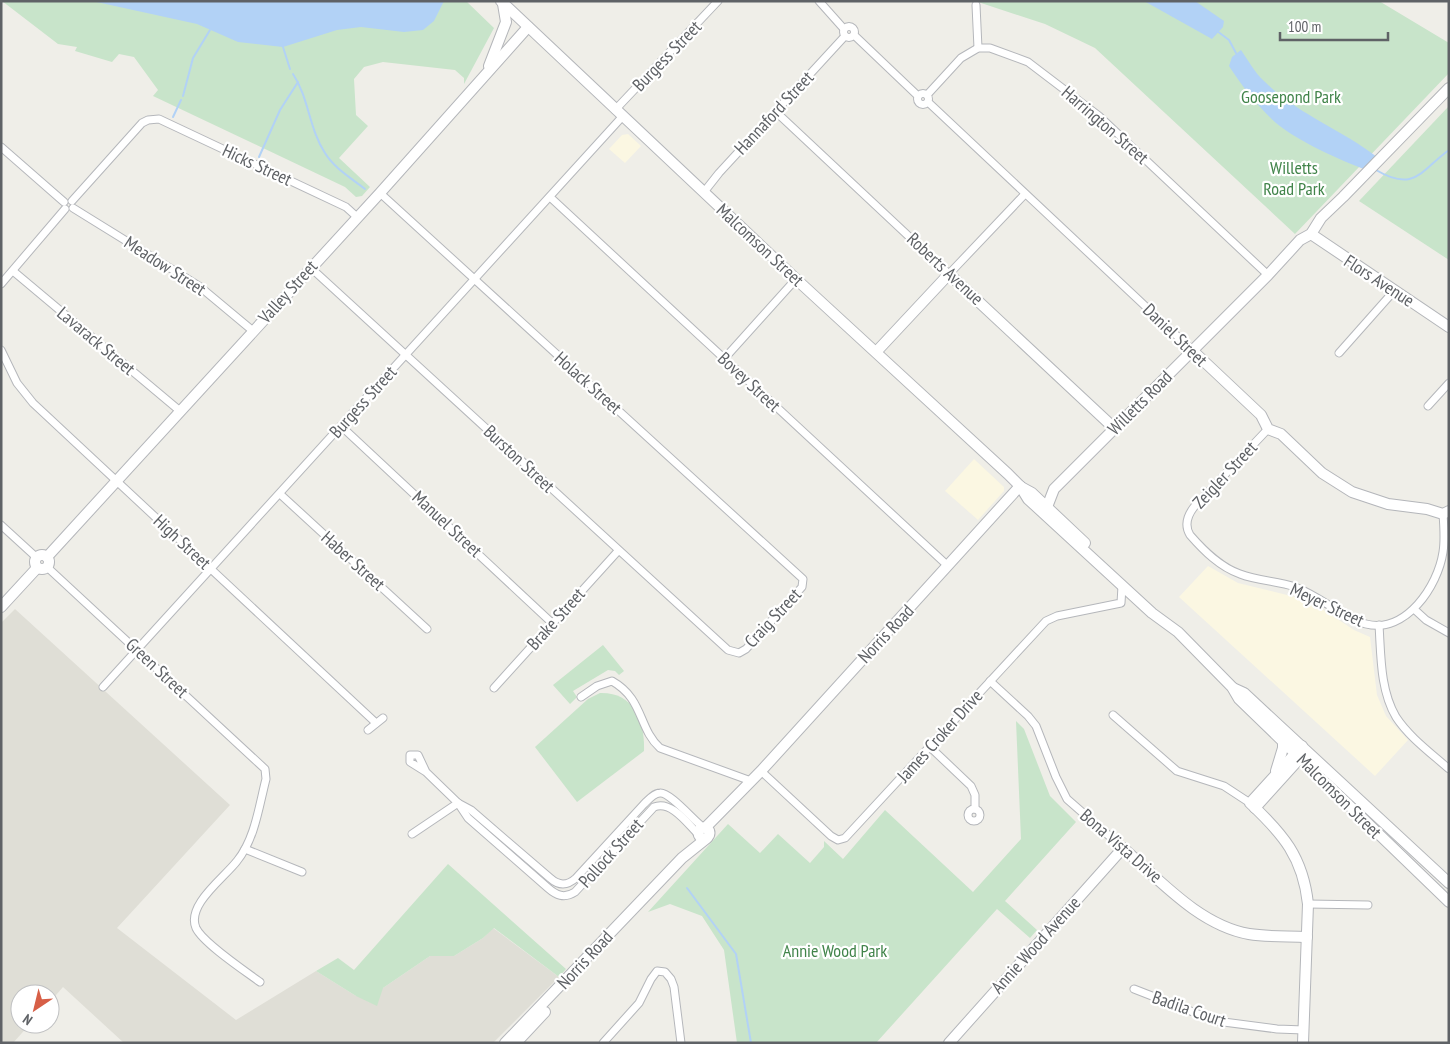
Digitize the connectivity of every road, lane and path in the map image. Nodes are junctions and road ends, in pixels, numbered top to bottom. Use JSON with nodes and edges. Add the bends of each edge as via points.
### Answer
{"nodes":[{"id":1,"x":718,"y":1,"type":"edge"},
{"id":2,"x":819,"y":1,"type":"edge"},
{"id":3,"x":502,"y":2,"type":"edge"},
{"id":4,"x":976,"y":5,"type":"dead end"},
{"id":5,"x":528,"y":27,"type":"junction"},
{"id":6,"x":845,"y":33,"type":"junction"},
{"id":7,"x":978,"y":48,"type":"junction"},
{"id":8,"x":486,"y":74,"type":"junction"},
{"id":9,"x":1449,"y":88,"type":"edge"},
{"id":10,"x":928,"y":98,"type":"junction"},
{"id":11,"x":776,"y":111,"type":"junction"},
{"id":12,"x":618,"y":113,"type":"junction"},
{"id":13,"x":1,"y":148,"type":"edge"},
{"id":14,"x":704,"y":192,"type":"junction"},
{"id":15,"x":380,"y":193,"type":"junction"},
{"id":16,"x":1024,"y":194,"type":"junction"},
{"id":17,"x":550,"y":196,"type":"junction"},
{"id":18,"x":72,"y":204,"type":"junction"},
{"id":19,"x":64,"y":206,"type":"junction"},
{"id":20,"x":357,"y":217,"type":"junction"},
{"id":21,"x":1313,"y":237,"type":"junction"},
{"id":22,"x":311,"y":268,"type":"junction"},
{"id":23,"x":13,"y":271,"type":"junction"},
{"id":24,"x":949,"y":274,"type":"junction"},
{"id":25,"x":1268,"y":275,"type":"junction"},
{"id":26,"x":796,"y":279,"type":"junction"},
{"id":27,"x":474,"y":280,"type":"junction"},
{"id":28,"x":1,"y":284,"type":"edge"},
{"id":29,"x":1394,"y":291,"type":"junction"},
{"id":30,"x":1449,"y":327,"type":"edge"},
{"id":31,"x":253,"y":330,"type":"junction"},
{"id":32,"x":1,"y":350,"type":"edge"},
{"id":33,"x":877,"y":351,"type":"junction"},
{"id":34,"x":1192,"y":351,"type":"junction"},
{"id":35,"x":1339,"y":353,"type":"dead end"},
{"id":36,"x":406,"y":356,"type":"junction"},
{"id":37,"x":724,"y":358,"type":"junction"},
{"id":38,"x":1449,"y":383,"type":"edge"},
{"id":39,"x":1428,"y":406,"type":"dead end"},
{"id":40,"x":180,"y":411,"type":"junction"},
{"id":41,"x":341,"y":426,"type":"junction"},
{"id":42,"x":1114,"y":428,"type":"junction"},
{"id":43,"x":1268,"y":429,"type":"junction"},
{"id":44,"x":116,"y":481,"type":"junction"},
{"id":45,"x":1020,"y":486,"type":"junction"},
{"id":46,"x":280,"y":494,"type":"junction"},
{"id":47,"x":1047,"y":507,"type":"junction"},
{"id":48,"x":1446,"y":513,"type":"edge"},
{"id":49,"x":1,"y":525,"type":"edge"},
{"id":50,"x":1186,"y":525,"type":"joint"},
{"id":51,"x":618,"y":551,"type":"junction"},
{"id":52,"x":42,"y":562,"type":"junction"},
{"id":53,"x":948,"y":566,"type":"junction"},
{"id":54,"x":211,"y":568,"type":"junction"},
{"id":55,"x":797,"y":572,"type":"joint"},
{"id":56,"x":1122,"y":586,"type":"junction"},
{"id":57,"x":1,"y":607,"type":"edge"},
{"id":58,"x":1414,"y":609,"type":"junction"},
{"id":59,"x":1164,"y":620,"type":"junction"},
{"id":60,"x":552,"y":623,"type":"junction"},
{"id":61,"x":1379,"y":626,"type":"junction"},
{"id":62,"x":427,"y":629,"type":"dead end"},
{"id":63,"x":1449,"y":633,"type":"edge"},
{"id":64,"x":137,"y":649,"type":"junction"},
{"id":65,"x":728,"y":650,"type":"joint"},
{"id":66,"x":990,"y":681,"type":"junction"},
{"id":67,"x":102,"y":687,"type":"dead end"},
{"id":68,"x":1232,"y":687,"type":"junction"},
{"id":69,"x":494,"y":688,"type":"dead end"},
{"id":70,"x":582,"y":697,"type":"dead end"},
{"id":71,"x":1113,"y":715,"type":"dead end"},
{"id":72,"x":383,"y":718,"type":"dead end"},
{"id":73,"x":376,"y":724,"type":"junction"},
{"id":74,"x":368,"y":730,"type":"dead end"},
{"id":75,"x":1283,"y":741,"type":"junction"},
{"id":76,"x":930,"y":747,"type":"junction"},
{"id":77,"x":1301,"y":752,"type":"junction"},
{"id":78,"x":1449,"y":769,"type":"edge"},
{"id":79,"x":760,"y":771,"type":"junction"},
{"id":80,"x":426,"y":772,"type":"dead end"},
{"id":81,"x":1274,"y":777,"type":"junction"},
{"id":82,"x":751,"y":781,"type":"junction"},
{"id":83,"x":652,"y":796,"type":"junction"},
{"id":84,"x":458,"y":803,"type":"junction"},
{"id":85,"x":1253,"y":805,"type":"junction"},
{"id":86,"x":656,"y":806,"type":"junction"},
{"id":87,"x":974,"y":809,"type":"dead end"},
{"id":88,"x":638,"y":811,"type":"junction"},
{"id":89,"x":644,"y":817,"type":"junction"},
{"id":90,"x":687,"y":818,"type":"junction"},
{"id":91,"x":703,"y":833,"type":"junction"},
{"id":92,"x":412,"y":834,"type":"dead end"},
{"id":93,"x":614,"y":836,"type":"junction"},
{"id":94,"x":506,"y":840,"type":"junction"},
{"id":95,"x":621,"y":842,"type":"junction"},
{"id":96,"x":500,"y":846,"type":"junction"},
{"id":97,"x":1123,"y":848,"type":"junction"},
{"id":98,"x":245,"y":849,"type":"junction"},
{"id":99,"x":522,"y":854,"type":"junction"},
{"id":100,"x":516,"y":860,"type":"junction"},
{"id":101,"x":591,"y":862,"type":"junction"},
{"id":102,"x":597,"y":868,"type":"junction"},
{"id":103,"x":539,"y":869,"type":"junction"},
{"id":104,"x":302,"y":872,"type":"dead end"},
{"id":105,"x":533,"y":876,"type":"junction"},
{"id":106,"x":576,"y":878,"type":"junction"},
{"id":107,"x":1449,"y":882,"type":"edge"},
{"id":108,"x":558,"y":884,"type":"junction"},
{"id":109,"x":582,"y":884,"type":"junction"},
{"id":110,"x":553,"y":892,"type":"junction"},
{"id":111,"x":1449,"y":902,"type":"edge"},
{"id":112,"x":1308,"y":904,"type":"junction"},
{"id":113,"x":1368,"y":905,"type":"dead end"},
{"id":114,"x":1307,"y":937,"type":"junction"},
{"id":115,"x":260,"y":982,"type":"dead end"},
{"id":116,"x":1134,"y":989,"type":"dead end"},
{"id":117,"x":1304,"y":1030,"type":"junction"},
{"id":118,"x":513,"y":1040,"type":"edge"},
{"id":119,"x":603,"y":1043,"type":"edge"},
{"id":120,"x":681,"y":1043,"type":"edge"},
{"id":121,"x":948,"y":1043,"type":"edge"},
{"id":122,"x":1303,"y":1043,"type":"edge"}],
"edges":[{"from":1,"to":12,"type":"street","name":"Burgess Street"},
{"from":2,"to":6,"type":"street"},
{"from":3,"to":5,"type":"street","name":"Malcomson Street"},
{"from":3,"to":8,"type":"street","via":[[506,22]]},
{"from":4,"to":7,"type":"street"},
{"from":5,"to":8,"type":"street","name":"Valley Street"},
{"from":5,"to":12,"type":"street","name":"Malcomson Street"},
{"from":6,"to":10,"type":"street","via":[[851,27],[854,35],[918,96],[923,94]]},
{"from":6,"to":11,"type":"street","name":"Hannaford Street"},
{"from":7,"to":10,"type":"street","via":[[961,58]]},
{"from":7,"to":25,"type":"street","name":"Harrington Street","via":[[990,48],[1028,62],[1064,88],[1099,116]]},
{"from":8,"to":15,"type":"street","name":"Valley Street"},
{"from":9,"to":21,"type":"street","name":"Willetts Road","via":[[1343,197]]},
{"from":10,"to":16,"type":"street","name":"Daniel Street"},
{"from":11,"to":14,"type":"street","name":"Hannaford Street"},
{"from":11,"to":24,"type":"street","name":"Roberts Avenue"},
{"from":12,"to":14,"type":"street","name":"Malcomson Street"},
{"from":12,"to":17,"type":"street","name":"Burgess Street"},
{"from":13,"to":19,"type":"street"},
{"from":14,"to":26,"type":"street","name":"Malcomson Street"},
{"from":15,"to":20,"type":"street","name":"Valley Street"},
{"from":15,"to":27,"type":"street","name":"Holack Street"},
{"from":16,"to":24,"type":"street"},
{"from":16,"to":34,"type":"street","name":"Daniel Street"},
{"from":17,"to":27,"type":"street","name":"Burgess Street"},
{"from":17,"to":37,"type":"street","name":"Bovey Street"},
{"from":18,"to":19,"type":"street","via":[[67,200]]},
{"from":18,"to":20,"type":"street","name":"Hicks Street","via":[[142,123],[159,119],[346,207]]},
{"from":18,"to":31,"type":"street","name":"Meadow Street","via":[[199,286]]},
{"from":19,"to":23,"type":"street"},
{"from":20,"to":22,"type":"street","name":"Valley Street"},
{"from":21,"to":25,"type":"street","name":"Willetts Road","via":[[1290,252]]},
{"from":21,"to":29,"type":"street","name":"Flors Avenue"},
{"from":22,"to":31,"type":"street","name":"Valley Street"},
{"from":22,"to":36,"type":"street","name":"Burston Street"},
{"from":23,"to":28,"type":"street"},
{"from":23,"to":40,"type":"street","name":"Lavarack Street"},
{"from":24,"to":33,"type":"street"},
{"from":24,"to":42,"type":"street","name":"Roberts Avenue"},
{"from":25,"to":34,"type":"street","name":"Willetts Road"},
{"from":26,"to":33,"type":"street","name":"Malcomson Street"},
{"from":26,"to":37,"type":"street"},
{"from":27,"to":36,"type":"street","name":"Burgess Street"},
{"from":27,"to":55,"type":"street","name":"Holack Street"},
{"from":29,"to":30,"type":"street","name":"Flors Avenue"},
{"from":29,"to":35,"type":"street"},
{"from":31,"to":40,"type":"street","name":"Valley Street"},
{"from":32,"to":44,"type":"street","name":"High Street","via":[[17,383],[33,403]]},
{"from":33,"to":45,"type":"street","name":"Malcomson Street"},
{"from":34,"to":42,"type":"street","name":"Willetts Road"},
{"from":34,"to":43,"type":"street","name":"Daniel Street","via":[[1261,415]]},
{"from":36,"to":41,"type":"street","name":"Burgess Street"},
{"from":36,"to":51,"type":"street","name":"Burston Street"},
{"from":37,"to":53,"type":"street","name":"Bovey Street"},
{"from":38,"to":39,"type":"street"},
{"from":40,"to":44,"type":"street","name":"Valley Street"},
{"from":41,"to":46,"type":"street","name":"Burgess Street"},
{"from":41,"to":60,"type":"street","name":"Manuel Street"},
{"from":42,"to":47,"type":"street","name":"Willetts Road","via":[[1054,489]]},
{"from":43,"to":48,"type":"street","name":"Daniel Street","via":[[1281,434],[1322,473],[1352,492],[1388,504]]},
{"from":43,"to":50,"type":"street","name":"Zeigler Street","via":[[1191,511]]},
{"from":44,"to":52,"type":"street","name":"Valley Street"},
{"from":44,"to":54,"type":"street","name":"High Street"},
{"from":45,"to":47,"type":"street","name":"Malcomson Street"},
{"from":45,"to":53,"type":"street","name":"Norris Road"},
{"from":45,"to":56,"type":"street","name":"Malcomson Street","via":[[1028,499]]},
{"from":46,"to":54,"type":"street","name":"Burgess Street"},
{"from":46,"to":62,"type":"street","name":"Haber Street"},
{"from":47,"to":59,"type":"street","name":"Malcomson Street"},
{"from":48,"to":58,"type":"street","name":"Meyer Street","via":[[1441,564]]},
{"from":49,"to":52,"type":"street","name":"Green Street"},
{"from":50,"to":61,"type":"street","name":"Meyer Street","via":[[1196,542],[1225,568],[1241,575],[1294,587],[1318,597],[1352,619]]},
{"from":51,"to":60,"type":"street","name":"Brake Street"},
{"from":51,"to":65,"type":"street","name":"Burston Street"},
{"from":52,"to":57,"type":"street","name":"Valley Street"},
{"from":52,"to":64,"type":"street","name":"Green Street"},
{"from":53,"to":79,"type":"street","name":"Norris Road"},
{"from":54,"to":64,"type":"street","name":"Burgess Street"},
{"from":54,"to":73,"type":"street","name":"High Street"},
{"from":55,"to":65,"type":"street","name":"Craig Street","via":[[803,579],[802,587],[746,649],[739,653]]},
{"from":56,"to":59,"type":"street","name":"Malcomson Street"},
{"from":56,"to":66,"type":"street","name":"James Croker Drive","via":[[1121,603],[1046,621]]},
{"from":58,"to":61,"type":"street","name":"Meyer Street","via":[[1396,621]]},
{"from":58,"to":63,"type":"street"},
{"from":59,"to":68,"type":"street","name":"Malcomson Street"},
{"from":60,"to":69,"type":"street","name":"Brake Street"},
{"from":61,"to":78,"type":"street","via":[[1384,681],[1392,708],[1404,727]]},
{"from":64,"to":67,"type":"street","name":"Burgess Street"},
{"from":64,"to":98,"type":"street","name":"Green Street","via":[[265,769],[266,779]]},
{"from":66,"to":76,"type":"street","name":"James Croker Drive"},
{"from":66,"to":97,"type":"street","name":"Bona Vista Drive","via":[[1036,726],[1067,799]]},
{"from":68,"to":75,"type":"street","name":"Malcomson Street","via":[[1239,699]]},
{"from":68,"to":77,"type":"street","name":"Malcomson Street","via":[[1244,693]]},
{"from":70,"to":82,"type":"street","via":[[602,683],[614,682],[635,702],[653,741],[661,749]]},
{"from":71,"to":85,"type":"street","via":[[1177,771],[1224,786]]},
{"from":72,"to":73,"type":"street"},
{"from":73,"to":74,"type":"street"},
{"from":75,"to":77,"type":"street","name":"Malcomson Street"},
{"from":75,"to":81,"type":"street"},
{"from":76,"to":79,"type":"street","name":"James Croker Drive","via":[[848,836],[840,840],[828,834]]},
{"from":76,"to":87,"type":"street","via":[[970,784],[975,795]]},
{"from":77,"to":81,"type":"street"},
{"from":77,"to":85,"type":"street"},
{"from":77,"to":107,"type":"street","name":"Malcomson Street"},
{"from":77,"to":111,"type":"street","name":"Malcomson Street"},
{"from":79,"to":82,"type":"street","name":"Norris Road"},
{"from":80,"to":84,"type":"street","name":"Pollock Street"},
{"from":81,"to":85,"type":"street"},
{"from":82,"to":91,"type":"street","name":"Norris Road","via":[[750,787],[715,825]]},
{"from":83,"to":86,"type":"street"},
{"from":83,"to":88,"type":"street","name":"Pollock Street"},
{"from":83,"to":90,"type":"street","name":"Pollock Street","via":[[665,794]]},
{"from":84,"to":92,"type":"street"},
{"from":84,"to":94,"type":"street","name":"Pollock Street","via":[[469,808]]},
{"from":84,"to":96,"type":"street","name":"Pollock Street","via":[[466,816]]},
{"from":85,"to":112,"type":"street","via":[[1288,843],[1297,858]]},
{"from":86,"to":89,"type":"street","name":"Pollock Street"},
{"from":86,"to":90,"type":"street","name":"Pollock Street","via":[[667,806]]},
{"from":88,"to":89,"type":"street"},
{"from":88,"to":93,"type":"street","name":"Pollock Street"},
{"from":89,"to":95,"type":"street","name":"Pollock Street"},
{"from":90,"to":91,"type":"street","name":"Pollock Street"},
{"from":91,"to":118,"type":"street","name":"Norris Road"},
{"from":93,"to":95,"type":"street"},
{"from":93,"to":101,"type":"street","name":"Pollock Street"},
{"from":94,"to":96,"type":"street"},
{"from":94,"to":99,"type":"street","name":"Pollock Street"},
{"from":95,"to":102,"type":"street","name":"Pollock Street"},
{"from":96,"to":100,"type":"street","name":"Pollock Street"},
{"from":97,"to":114,"type":"street","name":"Bona Vista Drive","via":[[1215,922],[1248,934]]},
{"from":97,"to":121,"type":"street","name":"Annie Wood Avenue"},
{"from":98,"to":104,"type":"street"},
{"from":98,"to":115,"type":"street","via":[[200,902],[193,917],[204,939]]},
{"from":99,"to":100,"type":"street"},
{"from":99,"to":103,"type":"street","name":"Pollock Street"},
{"from":100,"to":105,"type":"street","name":"Pollock Street"},
{"from":101,"to":102,"type":"street"},
{"from":101,"to":106,"type":"street","name":"Pollock Street"},
{"from":102,"to":109,"type":"street","name":"Pollock Street"},
{"from":103,"to":105,"type":"street"},
{"from":103,"to":108,"type":"street","name":"Pollock Street"},
{"from":105,"to":110,"type":"street","name":"Pollock Street"},
{"from":106,"to":108,"type":"street","name":"Pollock Street","via":[[567,884]]},
{"from":106,"to":109,"type":"street"},
{"from":108,"to":110,"type":"street"},
{"from":109,"to":110,"type":"street","name":"Pollock Street","via":[[569,895],[560,896]]},
{"from":112,"to":113,"type":"street"},
{"from":112,"to":114,"type":"street"},
{"from":114,"to":117,"type":"street"},
{"from":116,"to":117,"type":"street","name":"Badila Court","via":[[1216,1022]]},
{"from":117,"to":122,"type":"street"},
{"from":119,"to":120,"type":"street","via":[[639,1003],[650,979],[658,971],[665,972],[674,986]]}]}
